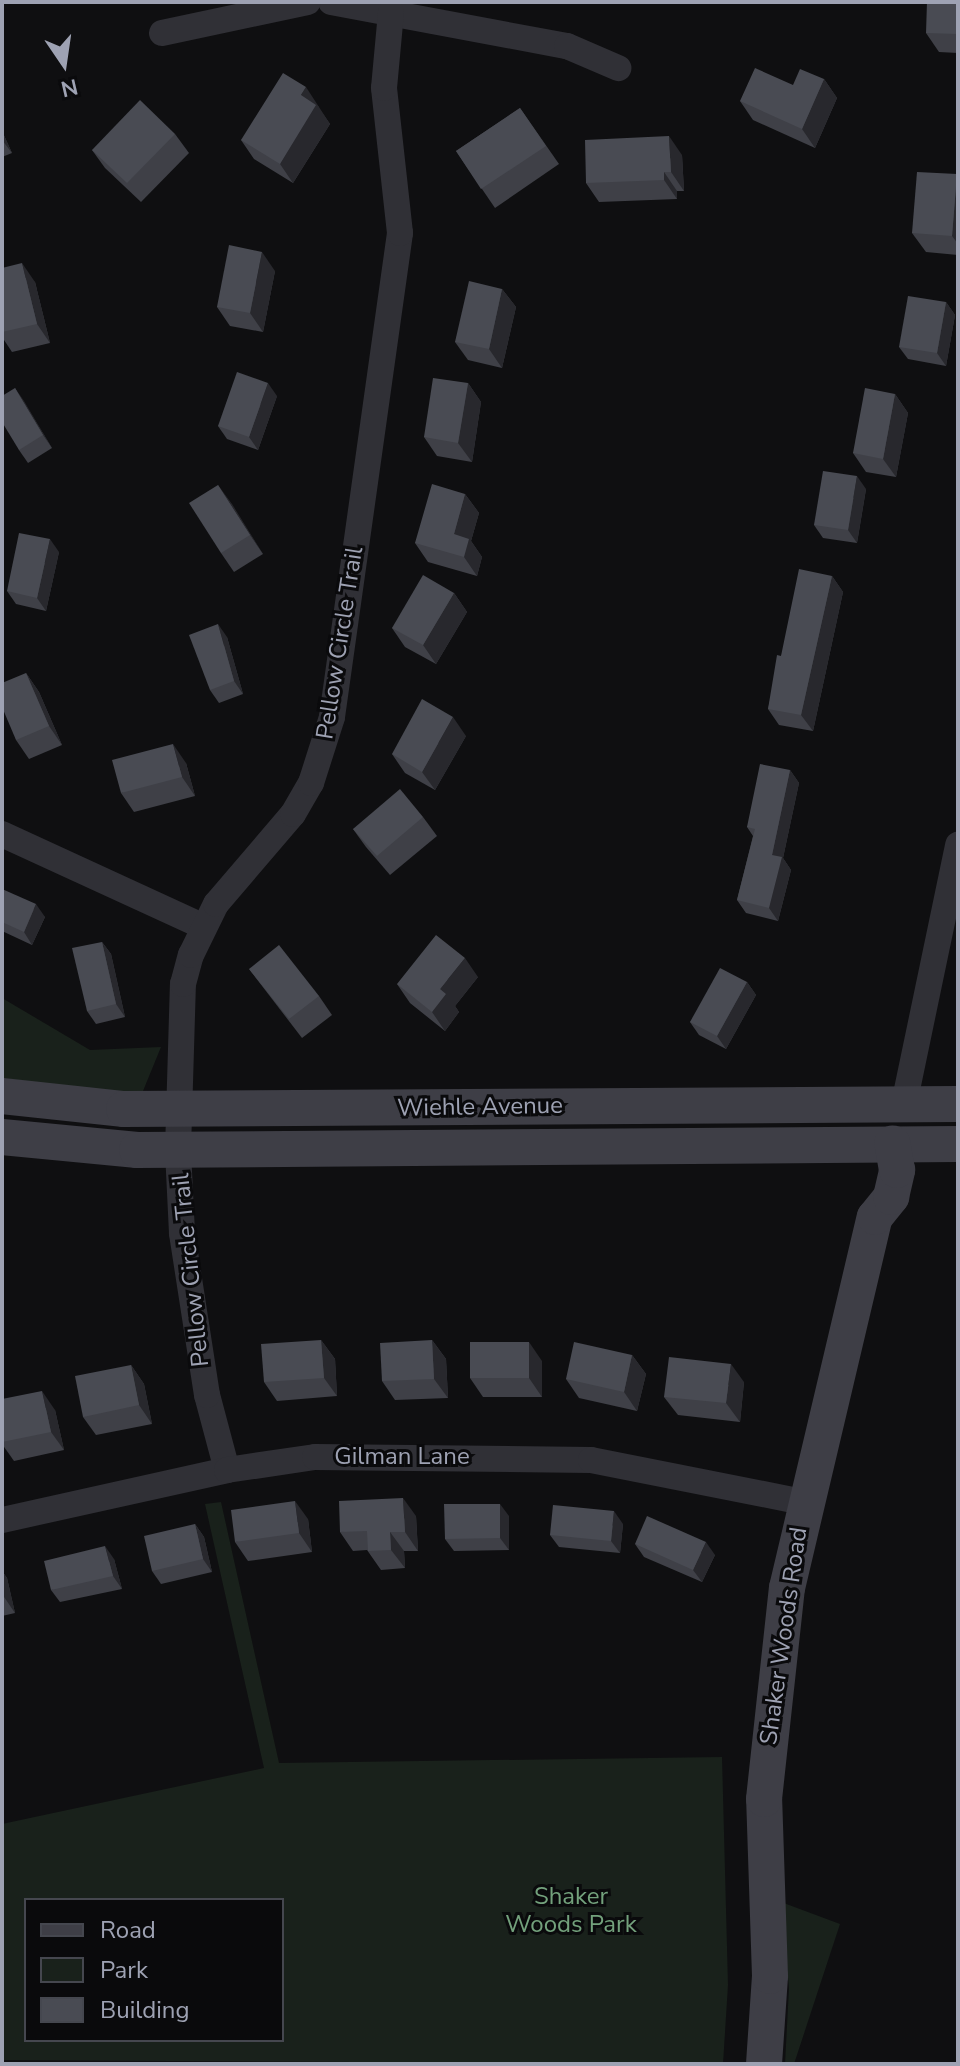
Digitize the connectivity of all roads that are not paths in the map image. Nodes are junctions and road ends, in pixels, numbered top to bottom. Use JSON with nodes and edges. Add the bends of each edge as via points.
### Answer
{"nodes":[{"id":1,"x":308,"y":2,"type":"edge"},
{"id":2,"x":331,"y":2,"type":"edge"},
{"id":3,"x":391,"y":12,"type":"junction"},
{"id":4,"x":162,"y":33,"type":"dead end"},
{"id":5,"x":618,"y":68,"type":"dead end"},
{"id":6,"x":2,"y":834,"type":"edge"},
{"id":7,"x":958,"y":845,"type":"edge"},
{"id":8,"x":204,"y":927,"type":"junction"},
{"id":9,"x":2,"y":1096,"type":"edge"},
{"id":10,"x":904,"y":1104,"type":"junction"},
{"id":11,"x":958,"y":1104,"type":"edge"},
{"id":12,"x":179,"y":1109,"type":"junction"},
{"id":13,"x":2,"y":1137,"type":"edge"},
{"id":14,"x":892,"y":1143,"type":"junction"},
{"id":15,"x":958,"y":1144,"type":"edge"},
{"id":16,"x":178,"y":1150,"type":"junction"},
{"id":17,"x":227,"y":1470,"type":"junction"},
{"id":18,"x":804,"y":1502,"type":"junction"},
{"id":19,"x":2,"y":1520,"type":"edge"},
{"id":20,"x":764,"y":2064,"type":"edge"}],
"edges":[{"from":1,"to":4,"type":"street"},
{"from":2,"to":3,"type":"street"},
{"from":3,"to":5,"type":"street","via":[[567,46]]},
{"from":3,"to":8,"type":"street","name":"Pellow Circle Trail","via":[[384,88],[400,233],[332,717],[311,783],[293,814],[237,875]]},
{"from":6,"to":8,"type":"street"},
{"from":7,"to":10,"type":"street","name":"Shaker Woods Road"},
{"from":8,"to":12,"type":"street","name":"Pellow Circle Trail","via":[[183,984]]},
{"from":9,"to":12,"type":"main road","name":"Wiehle Avenue","via":[[80,1107]]},
{"from":10,"to":11,"type":"main road","name":"Wiehle Avenue"},
{"from":10,"to":12,"type":"main road","name":"Wiehle Avenue"},
{"from":10,"to":14,"type":"main road","name":"Shaker Woods Road"},
{"from":12,"to":16,"type":"street","name":"Pellow Circle Trail"},
{"from":13,"to":16,"type":"main road","name":"Wiehle Avenue","via":[[91,1148]]},
{"from":14,"to":15,"type":"main road","name":"Wiehle Avenue"},
{"from":14,"to":16,"type":"main road","name":"Wiehle Avenue"},
{"from":14,"to":18,"type":"main road","name":"Shaker Woods Road","via":[[897,1170],[891,1197],[875,1217]]},
{"from":16,"to":17,"type":"street","name":"Pellow Circle Trail","via":[[190,1297]]},
{"from":17,"to":18,"type":"street","name":"Gilman Lane","via":[[315,1457],[536,1456],[591,1460]]},
{"from":17,"to":19,"type":"street","name":"Gilman Lane"},
{"from":18,"to":20,"type":"main road","name":"Shaker Woods Road","via":[[770,1708],[764,1799],[770,1976]]}]}
